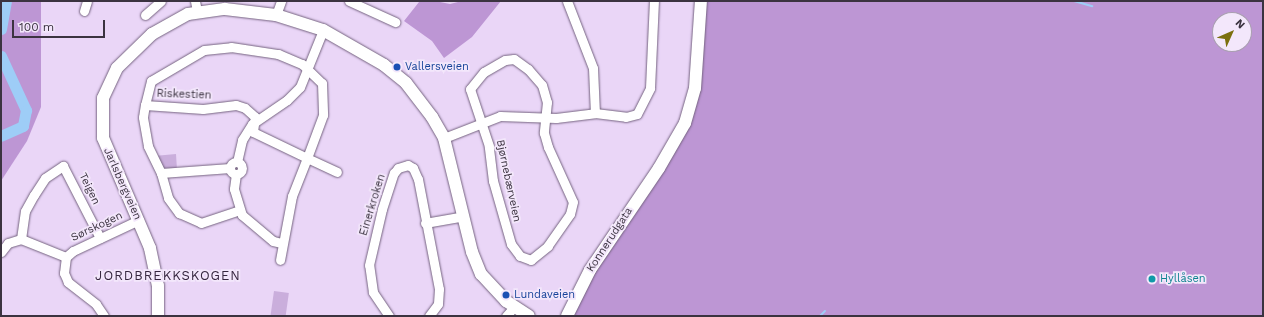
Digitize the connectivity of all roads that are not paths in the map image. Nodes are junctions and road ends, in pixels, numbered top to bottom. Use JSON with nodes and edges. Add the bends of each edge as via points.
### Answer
{"nodes":[{"id":1,"x":87,"y":1,"type":"edge"},
{"id":2,"x":161,"y":1,"type":"edge"},
{"id":3,"x":281,"y":1,"type":"edge"},
{"id":4,"x":349,"y":1,"type":"edge"},
{"id":5,"x":567,"y":1,"type":"edge"},
{"id":6,"x":654,"y":1,"type":"edge"},
{"id":7,"x":701,"y":1,"type":"edge"},
{"id":8,"x":196,"y":6,"type":"edge"},
{"id":9,"x":84,"y":11,"type":"dead end"},
{"id":10,"x":276,"y":14,"type":"junction"},
{"id":11,"x":145,"y":15,"type":"dead end"},
{"id":12,"x":395,"y":22,"type":"dead end"},
{"id":13,"x":323,"y":30,"type":"junction"},
{"id":14,"x":308,"y":68,"type":"junction"},
{"id":15,"x":145,"y":105,"type":"junction"},
{"id":16,"x":594,"y":113,"type":"junction"},
{"id":17,"x":545,"y":117,"type":"junction"},
{"id":18,"x":480,"y":123,"type":"junction"},
{"id":19,"x":252,"y":124,"type":"junction"},
{"id":20,"x":444,"y":138,"type":"junction"},
{"id":21,"x":306,"y":158,"type":"junction"},
{"id":22,"x":235,"y":168,"type":"junction"},
{"id":23,"x":338,"y":172,"type":"dead end"},
{"id":24,"x":161,"y":174,"type":"junction"},
{"id":25,"x":240,"y":210,"type":"junction"},
{"id":26,"x":463,"y":216,"type":"junction"},
{"id":27,"x":139,"y":220,"type":"junction"},
{"id":28,"x":425,"y":223,"type":"junction"},
{"id":29,"x":100,"y":238,"type":"junction"},
{"id":30,"x":21,"y":239,"type":"junction"},
{"id":31,"x":282,"y":243,"type":"junction"},
{"id":32,"x":1,"y":252,"type":"edge"},
{"id":33,"x":66,"y":257,"type":"junction"},
{"id":34,"x":280,"y":260,"type":"dead end"},
{"id":35,"x":510,"y":311,"type":"edge"},
{"id":36,"x":104,"y":316,"type":"edge"},
{"id":37,"x":158,"y":316,"type":"edge"},
{"id":38,"x":389,"y":316,"type":"edge"},
{"id":39,"x":429,"y":316,"type":"edge"},
{"id":40,"x":529,"y":316,"type":"edge"},
{"id":41,"x":567,"y":316,"type":"edge"}],
"edges":[{"from":1,"to":9,"type":"street"},
{"from":2,"to":11,"type":"street"},
{"from":3,"to":10,"type":"street"},
{"from":4,"to":12,"type":"street"},
{"from":5,"to":16,"type":"street","via":[[593,68]]},
{"from":6,"to":16,"type":"street","via":[[652,71],[642,106],[633,117]]},
{"from":7,"to":41,"type":"main road","name":"Konnerudgata","via":[[691,106],[659,168],[590,270]]},
{"from":8,"to":10,"type":"main road"},
{"from":8,"to":27,"type":"main road","name":"Jarlsbergveien","via":[[135,49],[114,72],[103,98],[102,138]]},
{"from":10,"to":13,"type":"main road"},
{"from":13,"to":14,"type":"street"},
{"from":13,"to":20,"type":"main road","via":[[384,64],[401,78],[424,104]]},
{"from":14,"to":15,"type":"street","via":[[266,51],[211,48],[189,56],[151,81]]},
{"from":14,"to":19,"type":"street","via":[[295,93]]},
{"from":14,"to":21,"type":"street","via":[[322,83],[324,96],[319,130]]},
{"from":15,"to":19,"type":"street","name":"Riskestien","via":[[203,109],[236,105],[253,114]]},
{"from":15,"to":24,"type":"street","name":"Riskestien","via":[[143,117],[148,146]]},
{"from":16,"to":17,"type":"street"},
{"from":17,"to":18,"type":"street","via":[[500,116]]},
{"from":17,"to":18,"type":"street","via":[[546,102],[542,85],[523,64],[510,59],[484,72],[472,84],[471,100]]},
{"from":17,"to":18,"type":"street","name":"Bjørnebærveien","via":[[548,147],[570,193],[573,209],[548,246],[531,260],[520,256],[511,244],[492,176],[489,146]]},
{"from":18,"to":20,"type":"street"},
{"from":19,"to":21,"type":"street","name":"Riskestien","via":[[254,132],[260,136]]},
{"from":19,"to":22,"type":"street","via":[[242,140]]},
{"from":20,"to":26,"type":"main road"},
{"from":21,"to":23,"type":"street","name":"Riskestien"},
{"from":21,"to":31,"type":"street","via":[[292,196]]},
{"from":22,"to":24,"type":"street"},
{"from":22,"to":25,"type":"street","via":[[234,189]]},
{"from":24,"to":25,"type":"street","name":"Riskestien","via":[[168,198],[179,213],[201,222]]},
{"from":25,"to":31,"type":"street","via":[[256,229],[273,241]]},
{"from":26,"to":28,"type":"street"},
{"from":26,"to":35,"type":"main road","via":[[472,252],[481,274]]},
{"from":27,"to":29,"type":"street","name":"Sørskogen"},
{"from":27,"to":37,"type":"main road","name":"Jarlsbergveien","via":[[154,265]]},
{"from":28,"to":38,"type":"street","name":"Einerkroken","via":[[415,172],[408,166],[403,166],[394,173],[382,209],[369,265],[373,292]]},
{"from":28,"to":39,"type":"street","name":"Einerkroken","via":[[439,289],[438,304]]},
{"from":29,"to":30,"type":"street","name":"Teigen","via":[[63,166],[45,178],[34,195],[21,224]]},
{"from":29,"to":33,"type":"street","name":"Sørskogen"},
{"from":30,"to":32,"type":"street","via":[[8,243]]},
{"from":30,"to":33,"type":"street","name":"Sørskogen"},
{"from":31,"to":34,"type":"street"},
{"from":33,"to":36,"type":"street","name":"Sørskogen","via":[[64,273],[68,282],[96,304]]},
{"from":35,"to":40,"type":"main road"}]}
